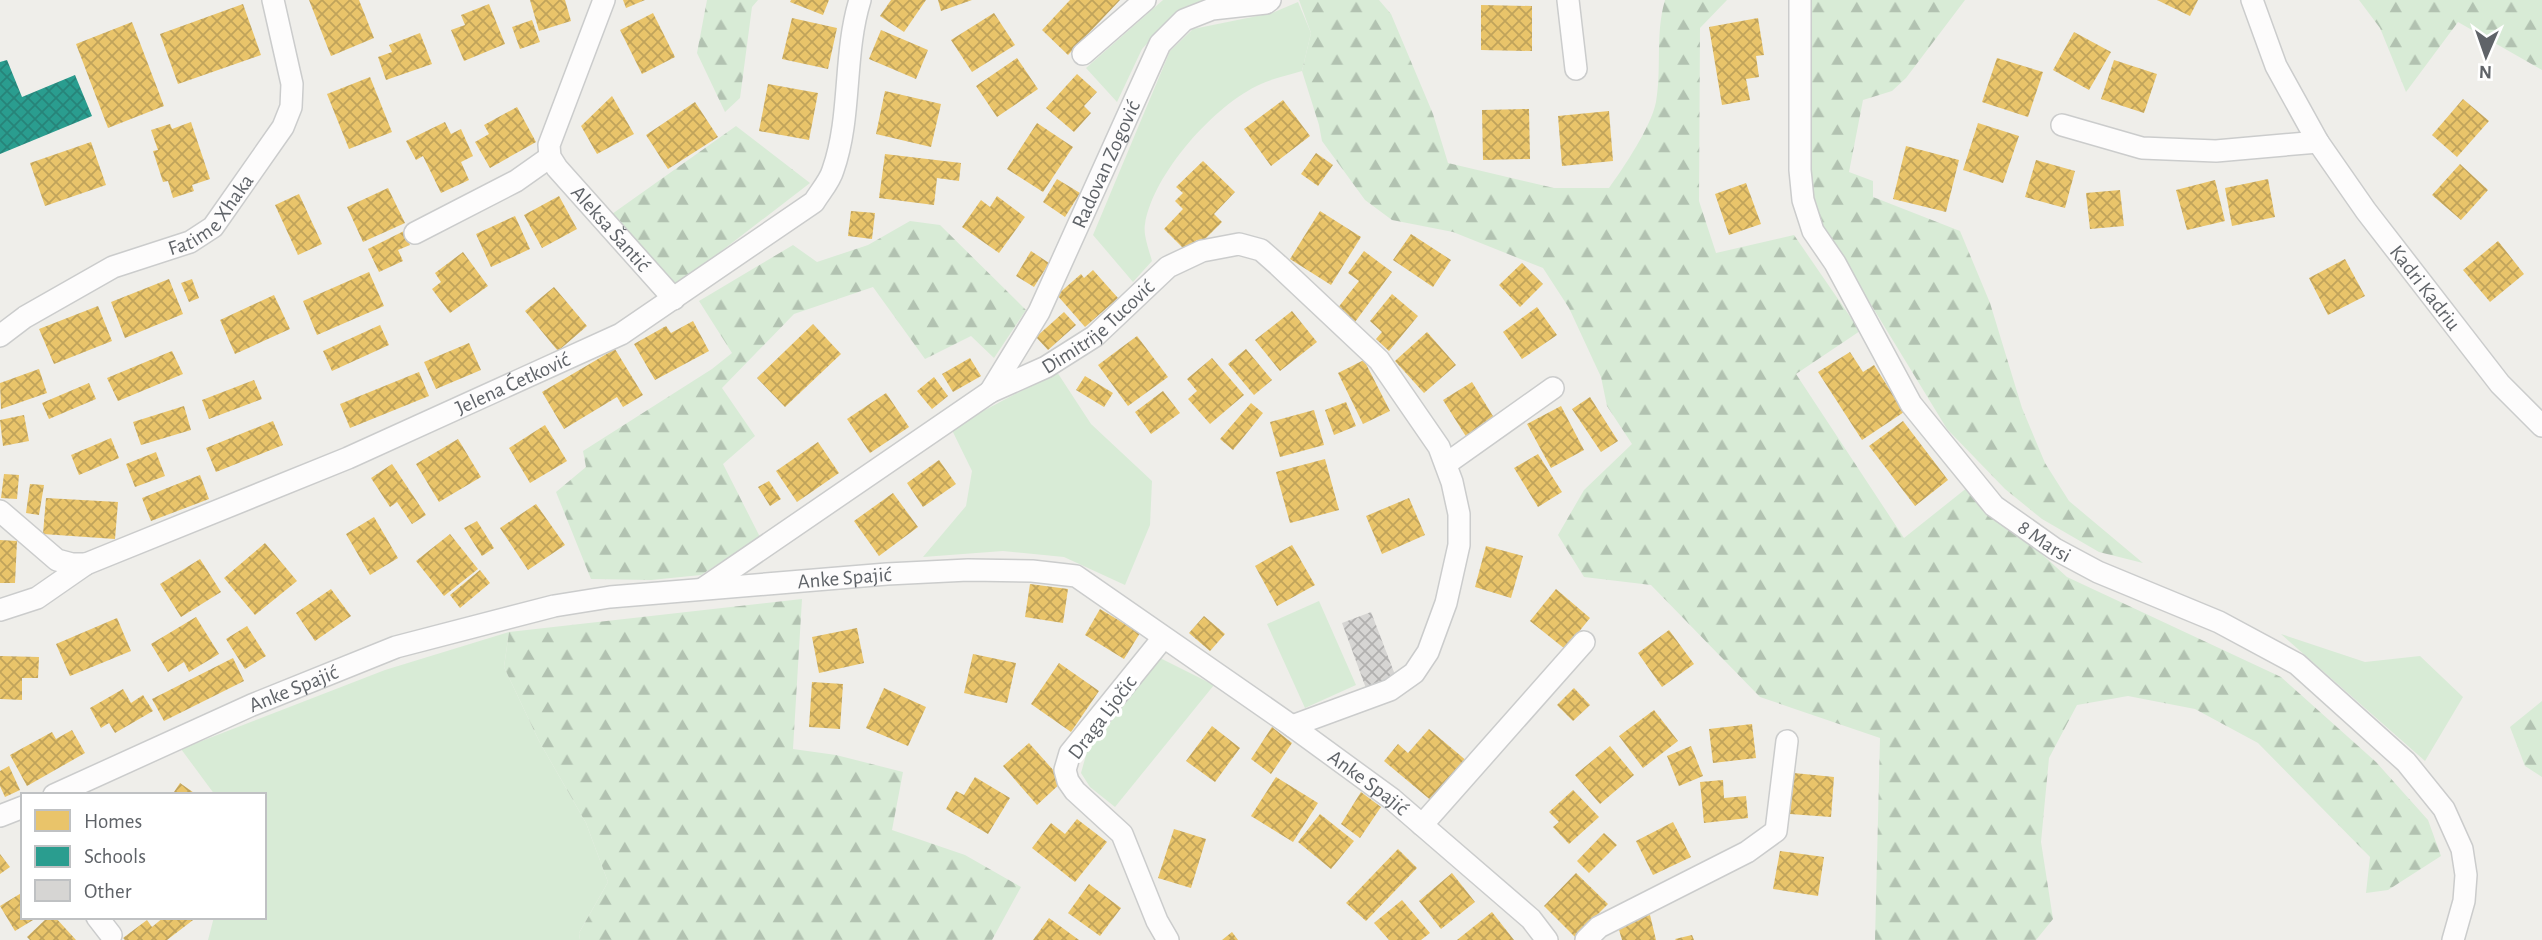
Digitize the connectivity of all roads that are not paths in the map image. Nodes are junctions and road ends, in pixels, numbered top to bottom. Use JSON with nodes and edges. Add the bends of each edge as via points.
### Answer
{"nodes":[{"id":1,"x":273,"y":0,"type":"edge"},
{"id":2,"x":604,"y":0,"type":"edge"},
{"id":3,"x":860,"y":0,"type":"edge"},
{"id":4,"x":1145,"y":0,"type":"edge"},
{"id":5,"x":1270,"y":0,"type":"edge"},
{"id":6,"x":1568,"y":0,"type":"edge"},
{"id":7,"x":1800,"y":0,"type":"edge"},
{"id":8,"x":2252,"y":0,"type":"edge"},
{"id":9,"x":1083,"y":54,"type":"dead end"},
{"id":10,"x":1576,"y":69,"type":"dead end"},
{"id":11,"x":2062,"y":125,"type":"dead end"},
{"id":12,"x":2318,"y":142,"type":"junction"},
{"id":13,"x":550,"y":157,"type":"junction"},
{"id":14,"x":415,"y":233,"type":"dead end"},
{"id":15,"x":674,"y":299,"type":"junction"},
{"id":16,"x":0,"y":336,"type":"edge"},
{"id":17,"x":1553,"y":388,"type":"dead end"},
{"id":18,"x":990,"y":392,"type":"junction"},
{"id":19,"x":2542,"y":426,"type":"edge"},
{"id":20,"x":1446,"y":464,"type":"junction"},
{"id":21,"x":0,"y":511,"type":"edge"},
{"id":22,"x":86,"y":564,"type":"junction"},
{"id":23,"x":702,"y":589,"type":"junction"},
{"id":24,"x":0,"y":610,"type":"edge"},
{"id":25,"x":1163,"y":638,"type":"junction"},
{"id":26,"x":1584,"y":642,"type":"dead end"},
{"id":27,"x":1292,"y":726,"type":"junction"},
{"id":28,"x":1787,"y":741,"type":"dead end"},
{"id":29,"x":58,"y":793,"type":"edge"},
{"id":30,"x":21,"y":808,"type":"edge"},
{"id":31,"x":0,"y":816,"type":"edge"},
{"id":32,"x":1422,"y":825,"type":"junction"},
{"id":33,"x":99,"y":919,"type":"edge"},
{"id":34,"x":111,"y":935,"type":"dead end"},
{"id":35,"x":1168,"y":940,"type":"edge"},
{"id":36,"x":1547,"y":940,"type":"edge"},
{"id":37,"x":1586,"y":940,"type":"edge"},
{"id":38,"x":2453,"y":940,"type":"edge"}],
"edges":[{"from":1,"to":16,"type":"street","name":"Fatime Xhaka","via":[[292,84],[292,107],[213,227],[190,242],[113,267]]},
{"from":2,"to":13,"type":"street","via":[[549,145]]},
{"from":3,"to":15,"type":"street","name":"Jelena Ćetković","via":[[841,137],[827,182],[814,202]]},
{"from":4,"to":9,"type":"street"},
{"from":5,"to":18,"type":"street","name":"Radovan Zogović","via":[[1212,9],[1184,20],[1160,44],[1039,312]]},
{"from":6,"to":10,"type":"street"},
{"from":7,"to":38,"type":"street","name":"8 Marsi","via":[[1803,200],[1813,231],[1912,404],[1994,506],[2055,549],[2098,572],[2219,622],[2297,664],[2406,762],[2444,809],[2462,849],[2466,875]]},
{"from":8,"to":12,"type":"street","name":"Kadri Kadriu","via":[[2276,66]]},
{"from":11,"to":12,"type":"street","via":[[2142,148],[2216,151]]},
{"from":12,"to":19,"type":"street","name":"Kadri Kadriu","via":[[2500,384]]},
{"from":13,"to":14,"type":"street","via":[[516,181]]},
{"from":13,"to":15,"type":"street","name":"Aleksa Šantić"},
{"from":15,"to":22,"type":"street","name":"Jelena Ćetković","via":[[621,334],[373,447]]},
{"from":17,"to":20,"type":"street"},
{"from":18,"to":20,"type":"street","name":"Dimitrije Tucović","via":[[1046,367],[1095,336],[1168,267],[1202,251],[1239,244],[1261,250],[1378,360]]},
{"from":18,"to":23,"type":"street","name":"Dimitrije Tucović"},
{"from":20,"to":27,"type":"street","name":"Dimitrije Tucović","via":[[1459,514],[1458,545],[1446,603],[1428,652],[1414,673],[1390,690]]},
{"from":21,"to":22,"type":"street","via":[[57,560]]},
{"from":22,"to":24,"type":"street","name":"Jelena Ćetković","via":[[37,598]]},
{"from":23,"to":25,"type":"street","name":"Anke Spajić","via":[[887,574],[1032,571],[1076,576]]},
{"from":23,"to":29,"type":"street","name":"Anke Spajić","via":[[554,606],[396,647],[252,705]]},
{"from":25,"to":27,"type":"street","name":"Anke Spajić"},
{"from":25,"to":35,"type":"street","name":"Draga Ljočic","via":[[1070,752],[1065,770],[1075,791],[1122,834]]},
{"from":26,"to":32,"type":"street"},
{"from":27,"to":32,"type":"street","name":"Anke Spajić"},
{"from":28,"to":37,"type":"street","via":[[1776,831],[1747,852],[1599,927]]},
{"from":30,"to":31,"type":"street"},
{"from":32,"to":36,"type":"street","name":"Anke Spajić","via":[[1531,919]]},
{"from":33,"to":34,"type":"street"}]}
